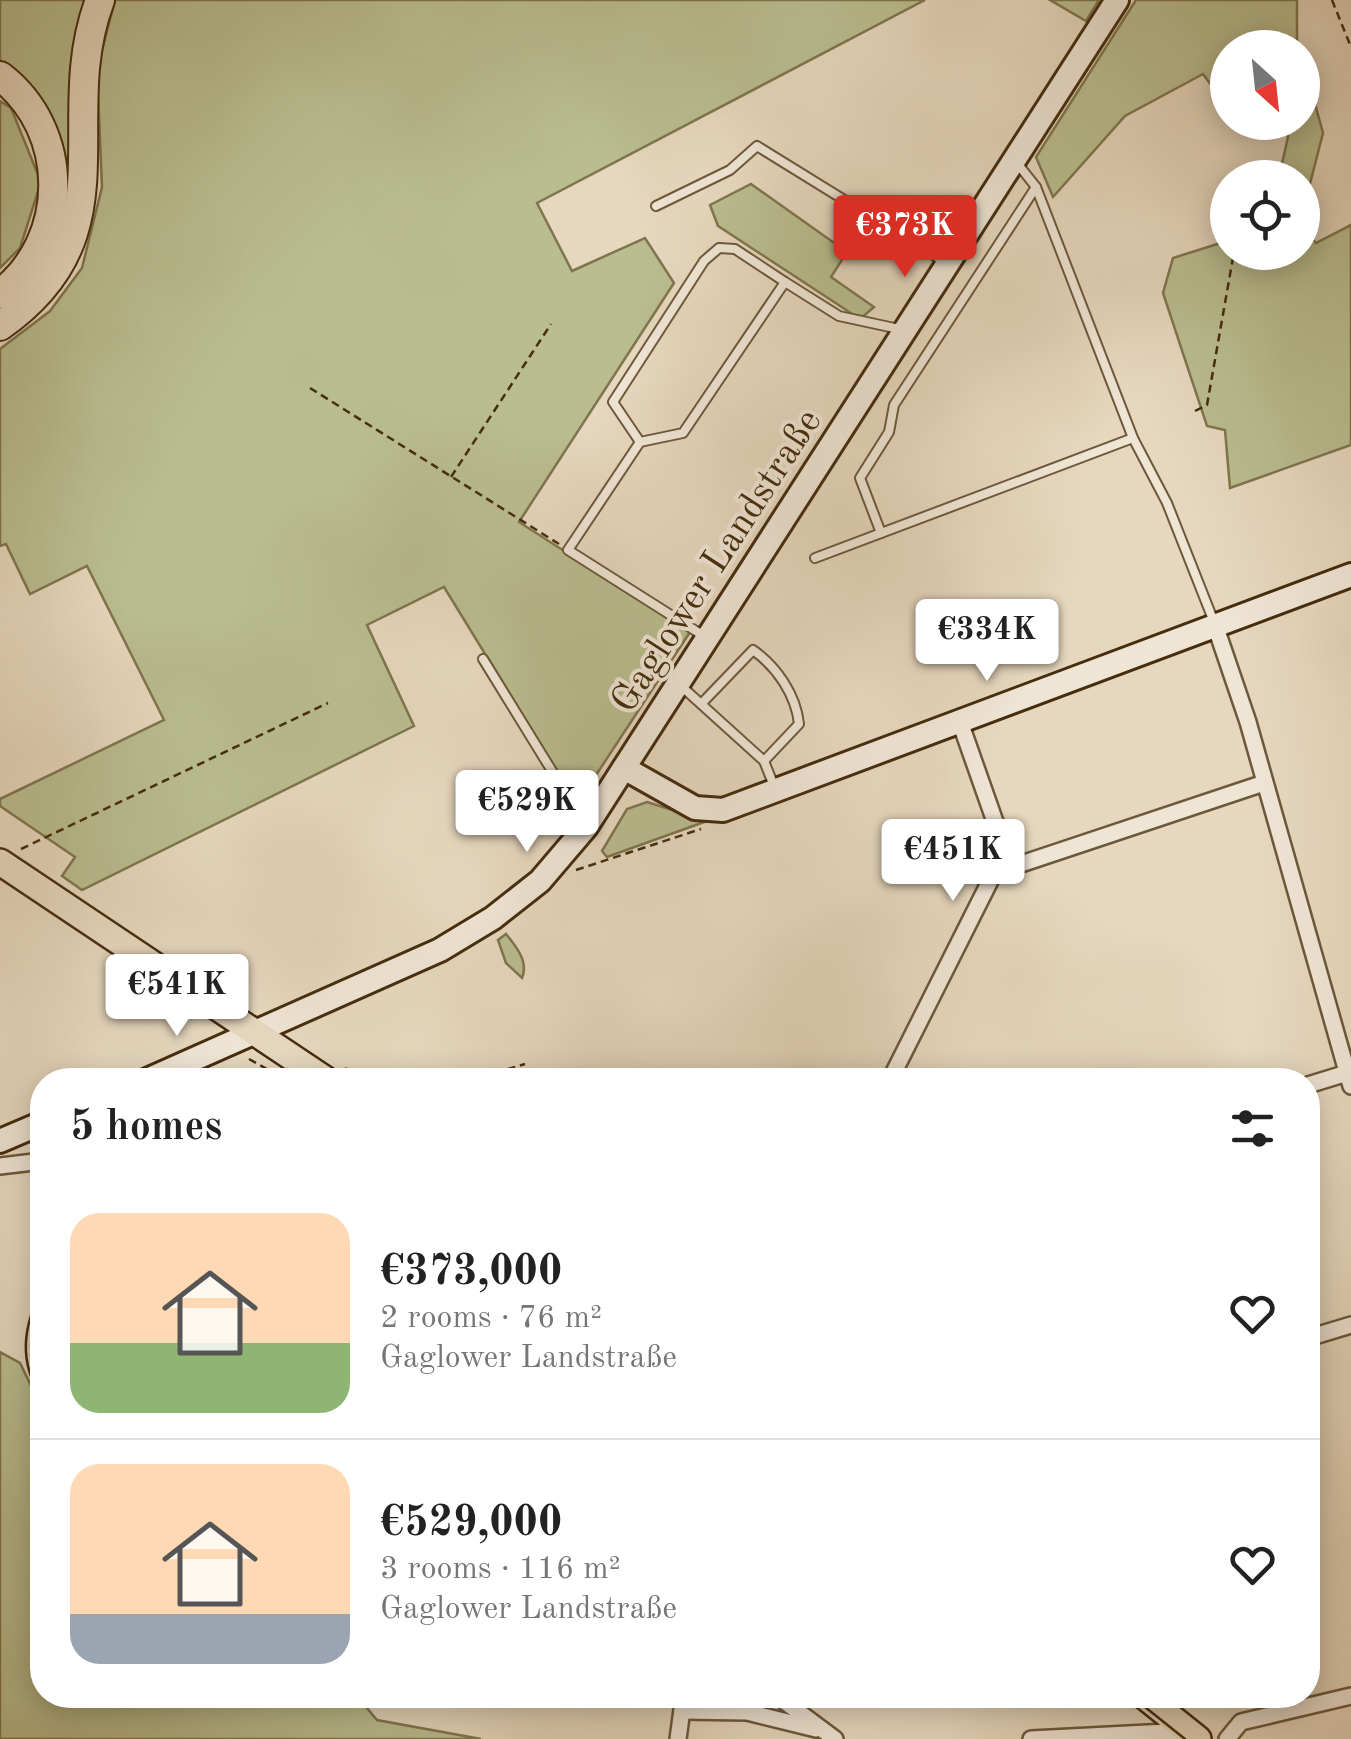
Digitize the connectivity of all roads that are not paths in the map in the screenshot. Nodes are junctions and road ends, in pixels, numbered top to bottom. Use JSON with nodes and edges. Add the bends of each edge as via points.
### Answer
{"nodes":[{"id":1,"x":100,"y":0,"type":"edge"},
{"id":2,"x":1117,"y":0,"type":"edge"},
{"id":3,"x":0,"y":76,"type":"edge"},
{"id":4,"x":1014,"y":160,"type":"junction"},
{"id":5,"x":1036,"y":188,"type":"junction"},
{"id":6,"x":656,"y":206,"type":"dead end"},
{"id":7,"x":947,"y":264,"type":"junction"},
{"id":8,"x":784,"y":282,"type":"junction"},
{"id":9,"x":0,"y":294,"type":"edge"},
{"id":10,"x":0,"y":326,"type":"edge"},
{"id":11,"x":904,"y":330,"type":"junction"},
{"id":12,"x":1133,"y":438,"type":"junction"},
{"id":13,"x":640,"y":442,"type":"junction"},
{"id":14,"x":881,"y":533,"type":"junction"},
{"id":15,"x":815,"y":558,"type":"dead end"},
{"id":16,"x":1351,"y":575,"type":"edge"},
{"id":17,"x":1216,"y":628,"type":"junction"},
{"id":18,"x":707,"y":638,"type":"junction"},
{"id":19,"x":483,"y":659,"type":"dead end"},
{"id":20,"x":678,"y":683,"type":"junction"},
{"id":21,"x":703,"y":702,"type":"junction"},
{"id":22,"x":960,"y":722,"type":"junction"},
{"id":23,"x":764,"y":761,"type":"junction"},
{"id":24,"x":624,"y":768,"type":"junction"},
{"id":25,"x":1264,"y":783,"type":"junction"},
{"id":26,"x":776,"y":790,"type":"junction"},
{"id":27,"x":586,"y":827,"type":"junction"},
{"id":28,"x":5,"y":858,"type":"edge"},
{"id":29,"x":994,"y":873,"type":"junction"},
{"id":30,"x":258,"y":1033,"type":"junction"},
{"id":31,"x":176,"y":1068,"type":"edge"},
{"id":32,"x":309,"y":1068,"type":"edge"},
{"id":33,"x":896,"y":1068,"type":"edge"},
{"id":34,"x":1349,"y":1080,"type":"edge"},
{"id":35,"x":1320,"y":1084,"type":"edge"},
{"id":36,"x":30,"y":1128,"type":"edge"},
{"id":37,"x":0,"y":1141,"type":"edge"},
{"id":38,"x":30,"y":1162,"type":"edge"},
{"id":39,"x":0,"y":1166,"type":"edge"},
{"id":40,"x":1351,"y":1325,"type":"edge"},
{"id":41,"x":1320,"y":1334,"type":"edge"},
{"id":42,"x":1351,"y":1696,"type":"edge"},
{"id":43,"x":1320,"y":1703,"type":"edge"},
{"id":44,"x":682,"y":1708,"type":"edge"},
{"id":45,"x":719,"y":1708,"type":"edge"},
{"id":46,"x":791,"y":1708,"type":"edge"},
{"id":47,"x":1160,"y":1708,"type":"edge"},
{"id":48,"x":1300,"y":1708,"type":"edge"},
{"id":49,"x":816,"y":1729,"type":"junction"},
{"id":50,"x":1193,"y":1735,"type":"edge"},
{"id":51,"x":678,"y":1739,"type":"edge"},
{"id":52,"x":835,"y":1739,"type":"edge"},
{"id":53,"x":1030,"y":1739,"type":"edge"},
{"id":54,"x":1228,"y":1739,"type":"edge"}],
"edges":[{"from":1,"to":10,"type":"highway","via":[[84,64],[85,163],[73,238],[39,293]]},
{"from":2,"to":4,"type":"main road","name":"Gaglower Landstraße"},
{"from":3,"to":9,"type":"highway","via":[[38,119],[54,187],[43,240]]},
{"from":4,"to":5,"type":"lane"},
{"from":4,"to":7,"type":"main road","name":"Gaglower Landstraße"},
{"from":5,"to":12,"type":"lane"},
{"from":5,"to":14,"type":"lane","via":[[894,405],[890,432],[860,478]]},
{"from":6,"to":7,"type":"lane","via":[[730,170],[756,146]]},
{"from":7,"to":11,"type":"main road","name":"Gaglower Landstraße"},
{"from":8,"to":11,"type":"lane","via":[[839,316]]},
{"from":8,"to":13,"type":"lane","via":[[683,433]]},
{"from":8,"to":13,"type":"lane","via":[[736,248],[719,248],[704,261],[613,402]]},
{"from":11,"to":18,"type":"main road","name":"Gaglower Landstraße"},
{"from":12,"to":14,"type":"lane"},
{"from":12,"to":17,"type":"lane","via":[[1167,502]]},
{"from":13,"to":18,"type":"lane","via":[[568,550]]},
{"from":14,"to":15,"type":"lane"},
{"from":16,"to":17,"type":"main road"},
{"from":17,"to":22,"type":"main road"},
{"from":17,"to":25,"type":"street"},
{"from":18,"to":20,"type":"main road","name":"Gaglower Landstraße"},
{"from":19,"to":27,"type":"lane"},
{"from":20,"to":21,"type":"lane"},
{"from":20,"to":24,"type":"main road","name":"Gaglower Landstraße"},
{"from":21,"to":23,"type":"lane"},
{"from":21,"to":23,"type":"lane","via":[[752,650],[767,660],[796,703],[798,724]]},
{"from":22,"to":26,"type":"main road"},
{"from":22,"to":29,"type":"street","via":[[999,832]]},
{"from":23,"to":26,"type":"lane"},
{"from":24,"to":26,"type":"main road","via":[[695,808],[723,810]]},
{"from":24,"to":27,"type":"main road","name":"Gaglower Landstraße"},
{"from":25,"to":29,"type":"street"},
{"from":25,"to":34,"type":"street"},
{"from":27,"to":30,"type":"main road","name":"Gaglower Landstraße","via":[[540,881],[493,918],[440,950]]},
{"from":28,"to":30,"type":"main road"},
{"from":29,"to":33,"type":"street"},
{"from":30,"to":31,"type":"main road","name":"Gaglower Landstraße"},
{"from":30,"to":32,"type":"main road"},
{"from":34,"to":35,"type":"street"},
{"from":36,"to":37,"type":"main road"},
{"from":38,"to":39,"type":"street"},
{"from":40,"to":41,"type":"street"},
{"from":42,"to":43,"type":"street"},
{"from":44,"to":51,"type":"street"},
{"from":45,"to":49,"type":"street"},
{"from":46,"to":49,"type":"street"},
{"from":47,"to":50,"type":"main road"},
{"from":48,"to":54,"type":"street","via":[[1241,1722]]},
{"from":49,"to":52,"type":"street"},
{"from":50,"to":53,"type":"street"}]}
